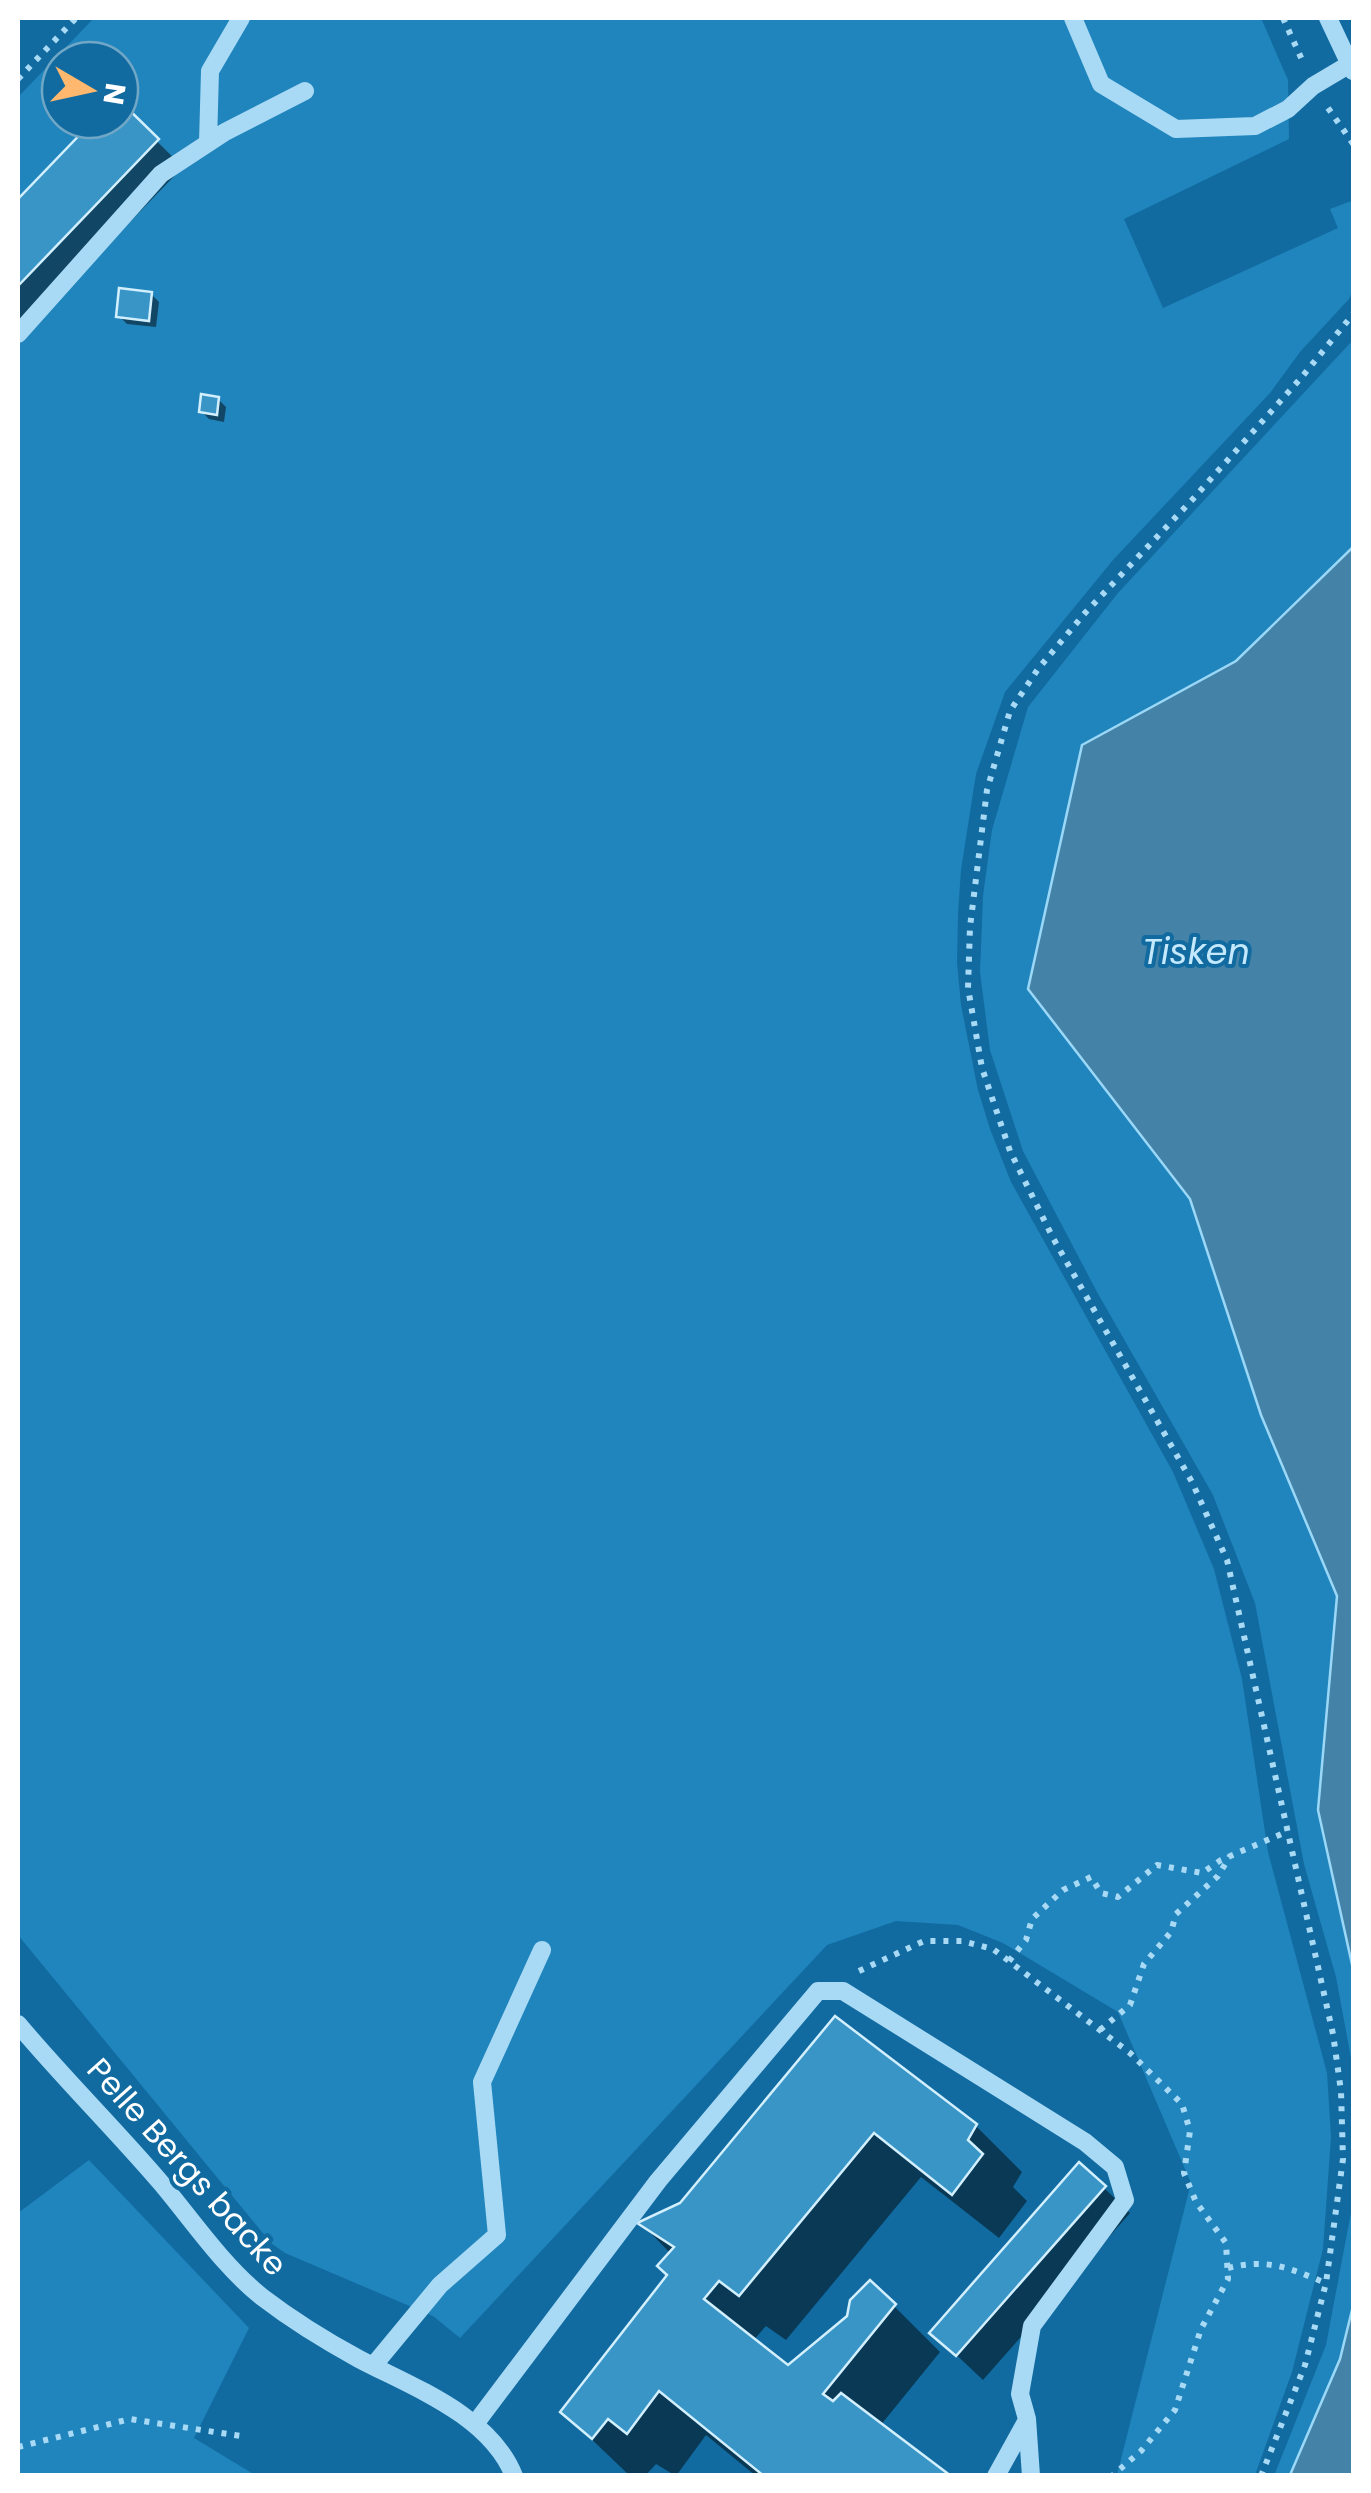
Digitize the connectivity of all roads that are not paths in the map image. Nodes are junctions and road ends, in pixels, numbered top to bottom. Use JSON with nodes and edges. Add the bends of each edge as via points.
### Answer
{"nodes":[{"id":1,"x":242,"y":18,"type":"edge"},
{"id":2,"x":1074,"y":18,"type":"edge"},
{"id":3,"x":1328,"y":18,"type":"edge"},
{"id":4,"x":1351,"y":68,"type":"edge"},
{"id":5,"x":305,"y":91,"type":"dead end"},
{"id":6,"x":208,"y":143,"type":"junction"},
{"id":7,"x":18,"y":334,"type":"edge"},
{"id":8,"x":542,"y":1950,"type":"dead end"},
{"id":9,"x":18,"y":2024,"type":"edge"},
{"id":10,"x":373,"y":2366,"type":"junction"},
{"id":11,"x":1027,"y":2419,"type":"junction"},
{"id":12,"x":475,"y":2424,"type":"junction"},
{"id":13,"x":514,"y":2476,"type":"edge"},
{"id":14,"x":996,"y":2476,"type":"edge"},
{"id":15,"x":1030,"y":2476,"type":"edge"}],
"edges":[{"from":1,"to":6,"type":"street","via":[[210,71]]},
{"from":2,"to":4,"type":"street","via":[[1102,84],[1176,129],[1255,126]]},
{"from":3,"to":4,"type":"street"},
{"from":5,"to":6,"type":"street"},
{"from":6,"to":7,"type":"street","via":[[161,174]]},
{"from":8,"to":10,"type":"street","via":[[482,2082],[497,2235],[440,2285]]},
{"from":9,"to":10,"type":"street","name":"Pelle Bergs backe","via":[[229,2266],[262,2296]]},
{"from":10,"to":12,"type":"street","name":"Pelle Bergs backe"},
{"from":11,"to":12,"type":"street","via":[[1020,2394],[1032,2326],[1124,2200],[1115,2167],[1086,2142],[854,1997],[818,1991],[658,2182]]},
{"from":11,"to":14,"type":"street"},
{"from":11,"to":15,"type":"street"},
{"from":12,"to":13,"type":"street","name":"Pelle Bergs backe"}]}
